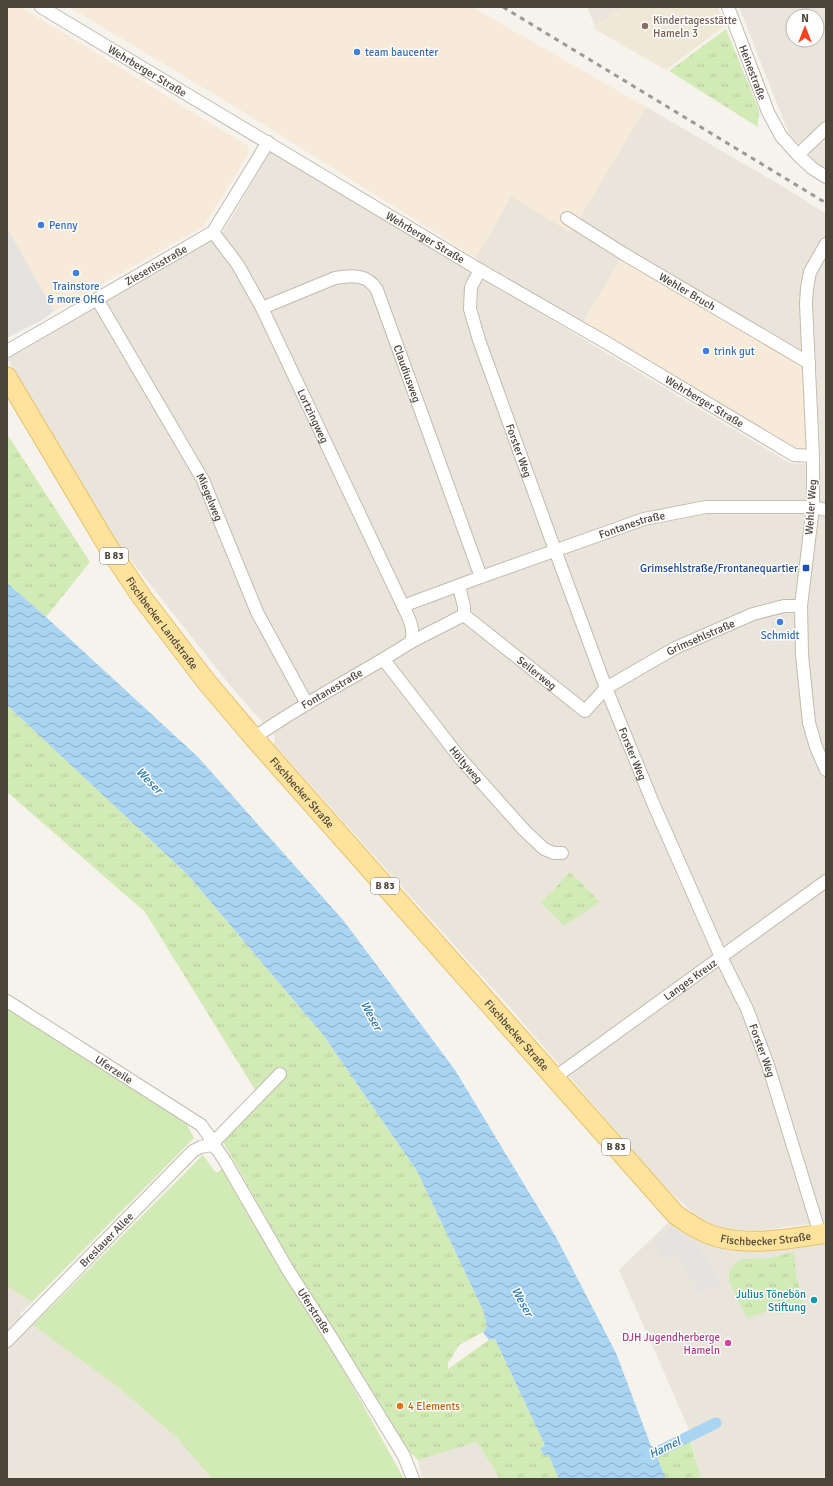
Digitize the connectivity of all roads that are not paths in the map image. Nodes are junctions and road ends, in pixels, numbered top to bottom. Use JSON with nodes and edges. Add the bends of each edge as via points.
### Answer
{"nodes":[{"id":1,"x":41,"y":7,"type":"edge"},
{"id":2,"x":728,"y":7,"type":"edge"},
{"id":3,"x":826,"y":128,"type":"edge"},
{"id":4,"x":268,"y":142,"type":"junction"},
{"id":5,"x":798,"y":155,"type":"junction"},
{"id":6,"x":826,"y":177,"type":"edge"},
{"id":7,"x":567,"y":218,"type":"dead end"},
{"id":8,"x":213,"y":232,"type":"junction"},
{"id":9,"x":826,"y":244,"type":"edge"},
{"id":10,"x":480,"y":270,"type":"junction"},
{"id":11,"x":97,"y":299,"type":"junction"},
{"id":12,"x":262,"y":308,"type":"junction"},
{"id":13,"x":7,"y":351,"type":"edge"},
{"id":14,"x":809,"y":363,"type":"junction"},
{"id":15,"x":7,"y":377,"type":"edge"},
{"id":16,"x":813,"y":456,"type":"junction"},
{"id":17,"x":813,"y":507,"type":"junction"},
{"id":18,"x":826,"y":510,"type":"edge"},
{"id":19,"x":555,"y":550,"type":"junction"},
{"id":20,"x":481,"y":577,"type":"junction"},
{"id":21,"x":459,"y":586,"type":"junction"},
{"id":22,"x":403,"y":606,"type":"junction"},
{"id":23,"x":801,"y":606,"type":"junction"},
{"id":24,"x":464,"y":615,"type":"junction"},
{"id":25,"x":411,"y":642,"type":"junction"},
{"id":26,"x":384,"y":660,"type":"junction"},
{"id":27,"x":606,"y":688,"type":"junction"},
{"id":28,"x":307,"y":704,"type":"junction"},
{"id":29,"x":254,"y":738,"type":"junction"},
{"id":30,"x":826,"y":770,"type":"edge"},
{"id":31,"x":562,"y":853,"type":"dead end"},
{"id":32,"x":826,"y":881,"type":"edge"},
{"id":33,"x":722,"y":957,"type":"junction"},
{"id":34,"x":7,"y":1001,"type":"edge"},
{"id":35,"x":280,"y":1074,"type":"dead end"},
{"id":36,"x":554,"y":1078,"type":"junction"},
{"id":37,"x":211,"y":1145,"type":"junction"},
{"id":38,"x":823,"y":1233,"type":"edge"},
{"id":39,"x":7,"y":1341,"type":"edge"},
{"id":40,"x":413,"y":1479,"type":"edge"}],
"edges":[{"from":1,"to":4,"type":"street","name":"Wehrberger Straße"},
{"from":2,"to":5,"type":"street","name":"Heinestraße","via":[[768,112],[781,136]]},
{"from":3,"to":5,"type":"street"},
{"from":4,"to":8,"type":"street","name":"Ziesenisstraße"},
{"from":4,"to":10,"type":"street","name":"Wehrberger Straße"},
{"from":5,"to":6,"type":"street","name":"Heinestraße"},
{"from":7,"to":14,"type":"street","name":"Wehler Bruch"},
{"from":8,"to":11,"type":"street","name":"Ziesenisstraße"},
{"from":8,"to":12,"type":"street","name":"Lortzingweg","via":[[238,265]]},
{"from":9,"to":14,"type":"street","name":"Wehler Weg","via":[[810,272],[806,288]]},
{"from":10,"to":16,"type":"street","name":"Wehrberger Straße","via":[[794,455]]},
{"from":10,"to":19,"type":"street","name":"Forster Weg","via":[[471,287],[470,309]]},
{"from":11,"to":13,"type":"street","name":"Ziesenisstraße"},
{"from":11,"to":28,"type":"street","name":"Miegelweg","via":[[203,480],[257,612]]},
{"from":12,"to":20,"type":"street","name":"Claudiusweg","via":[[335,278],[348,275],[372,282]]},
{"from":12,"to":22,"type":"street","name":"Lortzingweg"},
{"from":14,"to":16,"type":"street","name":"Wehler Weg"},
{"from":15,"to":29,"type":"main road","name":"Fischbecker Landstraße","number":"B 83","via":[[107,545],[141,596],[205,680]]},
{"from":16,"to":17,"type":"street","name":"Wehler Weg"},
{"from":17,"to":18,"type":"street","name":"Fontanestraße"},
{"from":17,"to":19,"type":"street","name":"Fontanestraße","via":[[706,507],[644,519]]},
{"from":17,"to":23,"type":"street","name":"Wehler Weg"},
{"from":19,"to":20,"type":"street","name":"Fontanestraße"},
{"from":19,"to":27,"type":"street","name":"Forster Weg"},
{"from":20,"to":21,"type":"street","name":"Fontanestraße"},
{"from":21,"to":22,"type":"street","name":"Fontanestraße"},
{"from":21,"to":24,"type":"street"},
{"from":22,"to":25,"type":"street","via":[[411,623]]},
{"from":23,"to":27,"type":"street","name":"Grimsehlstraße","via":[[784,606],[753,614],[676,648]]},
{"from":23,"to":30,"type":"street","name":"Wehler Weg","via":[[802,655],[809,723]]},
{"from":24,"to":25,"type":"street","name":"Fontanestraße"},
{"from":24,"to":27,"type":"street","name":"Seilerweg","via":[[585,711]]},
{"from":25,"to":26,"type":"street","name":"Fontanestraße"},
{"from":26,"to":28,"type":"street","name":"Fontanestraße"},
{"from":26,"to":31,"type":"street","name":"Höltyweg","via":[[460,758],[524,830],[544,849]]},
{"from":27,"to":33,"type":"street","name":"Forster Weg","via":[[653,803]]},
{"from":28,"to":29,"type":"street","name":"Fontanestraße"},
{"from":29,"to":36,"type":"main road","name":"Fischbecker Straße","number":"B 83"},
{"from":32,"to":33,"type":"street","name":"Langes Kreuz"},
{"from":33,"to":36,"type":"street","name":"Langes Kreuz"},
{"from":33,"to":38,"type":"street","name":"Forster Weg","via":[[747,1009],[768,1065]]},
{"from":34,"to":37,"type":"street","name":"Uferzeile","via":[[201,1125],[210,1136]]},
{"from":35,"to":37,"type":"street"},
{"from":36,"to":38,"type":"main road","name":"Fischbecker Straße","number":"B 83","via":[[676,1215],[702,1231],[723,1238],[746,1241]]},
{"from":37,"to":39,"type":"street","name":"Breslauer Allee","via":[[193,1152]]},
{"from":37,"to":40,"type":"street","name":"Uferstraße","via":[[225,1161],[288,1270],[404,1456]]}]}
